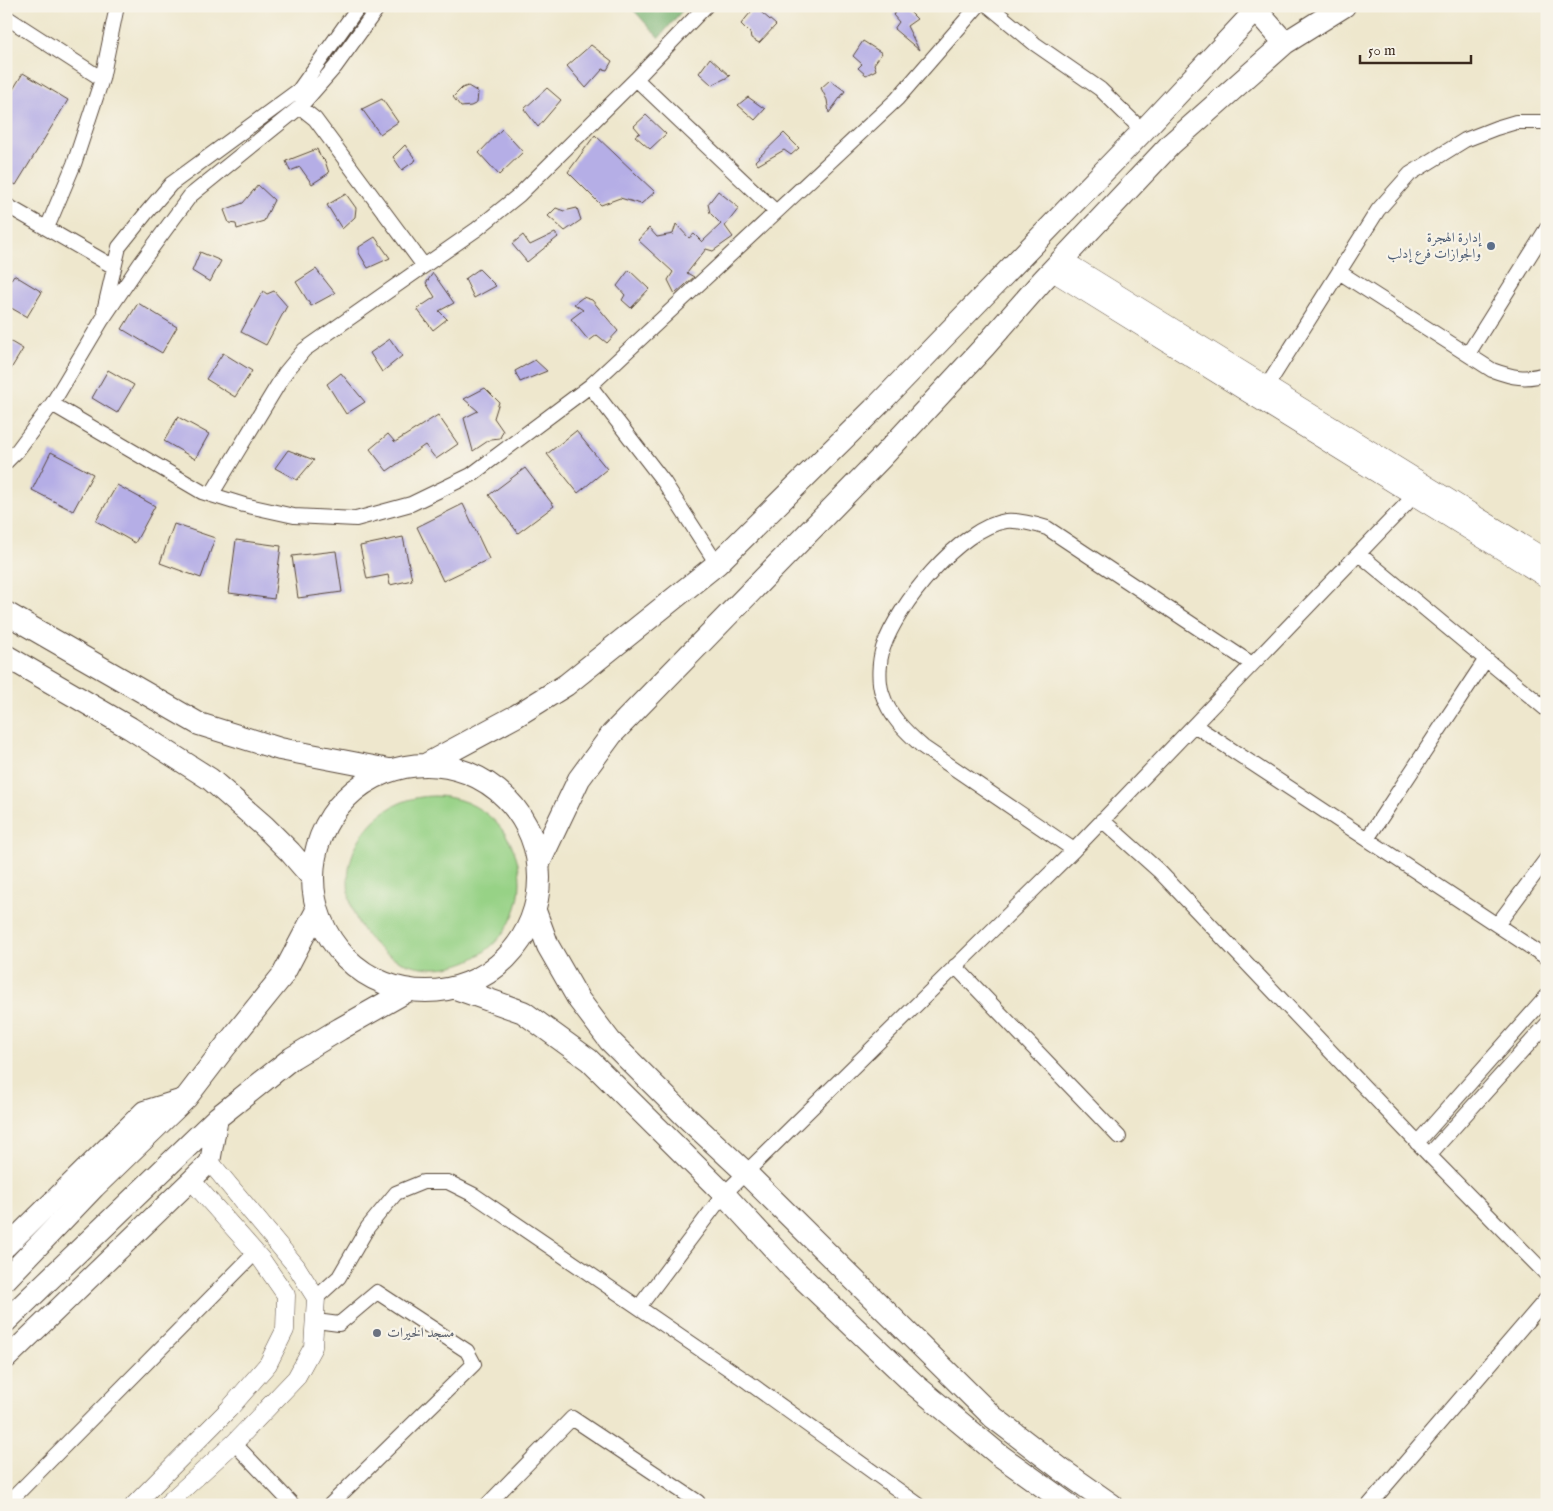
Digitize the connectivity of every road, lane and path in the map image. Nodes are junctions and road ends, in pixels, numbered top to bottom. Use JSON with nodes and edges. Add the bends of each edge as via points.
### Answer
{"nodes":[{"id":1,"x":117,"y":6,"type":"edge"},
{"id":2,"x":359,"y":6,"type":"edge"},
{"id":3,"x":379,"y":6,"type":"edge"},
{"id":4,"x":706,"y":6,"type":"edge"},
{"id":5,"x":978,"y":6,"type":"edge"},
{"id":6,"x":989,"y":6,"type":"edge"},
{"id":7,"x":1344,"y":6,"type":"edge"},
{"id":8,"x":1258,"y":8,"type":"edge"},
{"id":9,"x":6,"y":17,"type":"edge"},
{"id":10,"x":1285,"y":43,"type":"junction"},
{"id":11,"x":102,"y":79,"type":"junction"},
{"id":12,"x":636,"y":79,"type":"junction"},
{"id":13,"x":300,"y":107,"type":"junction"},
{"id":14,"x":1547,"y":122,"type":"edge"},
{"id":15,"x":1143,"y":131,"type":"junction"},
{"id":16,"x":6,"y":205,"type":"edge"},
{"id":17,"x":776,"y":212,"type":"junction"},
{"id":18,"x":46,"y":228,"type":"junction"},
{"id":19,"x":1547,"y":228,"type":"edge"},
{"id":20,"x":1057,"y":265,"type":"junction"},
{"id":21,"x":424,"y":266,"type":"junction"},
{"id":22,"x":114,"y":267,"type":"junction"},
{"id":23,"x":1339,"y":272,"type":"junction"},
{"id":24,"x":102,"y":320,"type":"junction"},
{"id":25,"x":1468,"y":354,"type":"junction"},
{"id":26,"x":1547,"y":373,"type":"edge"},
{"id":27,"x":590,"y":386,"type":"junction"},
{"id":28,"x":1267,"y":386,"type":"junction"},
{"id":29,"x":52,"y":404,"type":"junction"},
{"id":30,"x":7,"y":462,"type":"edge"},
{"id":31,"x":211,"y":495,"type":"junction"},
{"id":32,"x":1413,"y":497,"type":"junction"},
{"id":33,"x":1358,"y":554,"type":"junction"},
{"id":34,"x":1547,"y":559,"type":"edge"},
{"id":35,"x":718,"y":564,"type":"junction"},
{"id":36,"x":1547,"y":579,"type":"edge"},
{"id":37,"x":6,"y":613,"type":"edge"},
{"id":38,"x":6,"y":656,"type":"edge"},
{"id":39,"x":1486,"y":659,"type":"junction"},
{"id":40,"x":1252,"y":664,"type":"junction"},
{"id":41,"x":1547,"y":710,"type":"edge"},
{"id":42,"x":1194,"y":724,"type":"junction"},
{"id":43,"x":427,"y":764,"type":"junction"},
{"id":44,"x":389,"y":770,"type":"junction"},
{"id":45,"x":1102,"y":820,"type":"junction"},
{"id":46,"x":1367,"y":839,"type":"junction"},
{"id":47,"x":1074,"y":850,"type":"junction"},
{"id":48,"x":1547,"y":858,"type":"edge"},
{"id":49,"x":538,"y":863,"type":"junction"},
{"id":50,"x":310,"y":875,"type":"junction"},
{"id":51,"x":317,"y":910,"type":"junction"},
{"id":52,"x":535,"y":911,"type":"junction"},
{"id":53,"x":1497,"y":925,"type":"junction"},
{"id":54,"x":1547,"y":958,"type":"edge"},
{"id":55,"x":955,"y":966,"type":"junction"},
{"id":56,"x":455,"y":988,"type":"junction"},
{"id":57,"x":407,"y":991,"type":"junction"},
{"id":58,"x":1547,"y":996,"type":"edge"},
{"id":59,"x":1547,"y":1024,"type":"edge"},
{"id":60,"x":186,"y":1098,"type":"junction"},
{"id":61,"x":218,"y":1117,"type":"junction"},
{"id":62,"x":1119,"y":1137,"type":"dead end"},
{"id":63,"x":1417,"y":1143,"type":"junction"},
{"id":64,"x":1429,"y":1155,"type":"junction"},
{"id":65,"x":210,"y":1162,"type":"junction"},
{"id":66,"x":745,"y":1172,"type":"junction"},
{"id":67,"x":192,"y":1181,"type":"junction"},
{"id":68,"x":724,"y":1194,"type":"junction"},
{"id":69,"x":6,"y":1248,"type":"edge"},
{"id":70,"x":255,"y":1253,"type":"junction"},
{"id":71,"x":1547,"y":1275,"type":"edge"},
{"id":72,"x":6,"y":1278,"type":"edge"},
{"id":73,"x":316,"y":1298,"type":"junction"},
{"id":74,"x":1547,"y":1298,"type":"edge"},
{"id":75,"x":638,"y":1307,"type":"junction"},
{"id":76,"x":6,"y":1321,"type":"edge"},
{"id":77,"x":316,"y":1321,"type":"junction"},
{"id":78,"x":6,"y":1360,"type":"edge"},
{"id":79,"x":234,"y":1443,"type":"junction"},
{"id":80,"x":6,"y":1505,"type":"edge"},
{"id":81,"x":134,"y":1505,"type":"edge"},
{"id":82,"x":166,"y":1505,"type":"edge"},
{"id":83,"x":293,"y":1505,"type":"edge"},
{"id":84,"x":330,"y":1505,"type":"edge"},
{"id":85,"x":487,"y":1505,"type":"edge"},
{"id":86,"x":696,"y":1505,"type":"edge"},
{"id":87,"x":919,"y":1505,"type":"edge"},
{"id":88,"x":1069,"y":1505,"type":"edge"},
{"id":89,"x":1112,"y":1505,"type":"edge"},
{"id":90,"x":1369,"y":1505,"type":"edge"}],
"edges":[{"from":1,"to":11,"type":"street"},
{"from":2,"to":22,"type":"street","via":[[299,90],[171,184],[119,247]]},
{"from":3,"to":13,"type":"street","via":[[335,67]]},
{"from":4,"to":12,"type":"street"},
{"from":5,"to":17,"type":"street","via":[[897,99]]},
{"from":6,"to":15,"type":"street","via":[[1035,44],[1100,89]]},
{"from":7,"to":10,"type":"main road"},
{"from":8,"to":10,"type":"main road"},
{"from":8,"to":15,"type":"main road"},
{"from":9,"to":11,"type":"street"},
{"from":10,"to":20,"type":"main road","via":[[1171,144]]},
{"from":11,"to":18,"type":"street","via":[[74,164]]},
{"from":12,"to":17,"type":"street"},
{"from":12,"to":21,"type":"street","via":[[519,195]]},
{"from":13,"to":21,"type":"street","via":[[315,119]]},
{"from":13,"to":24,"type":"street","via":[[190,196]]},
{"from":14,"to":23,"type":"street","via":[[1516,122],[1496,128],[1465,140],[1410,174],[1378,210]]},
{"from":15,"to":35,"type":"main road","via":[[879,404]]},
{"from":16,"to":18,"type":"street"},
{"from":17,"to":27,"type":"street"},
{"from":18,"to":22,"type":"street"},
{"from":19,"to":25,"type":"street"},
{"from":20,"to":28,"type":"street"},
{"from":20,"to":32,"type":"street"},
{"from":20,"to":49,"type":"main road","via":[[882,457],[612,734],[579,779]]},
{"from":21,"to":31,"type":"street","via":[[304,350],[285,373]]},
{"from":22,"to":24,"type":"street"},
{"from":23,"to":25,"type":"street"},
{"from":23,"to":28,"type":"street"},
{"from":24,"to":29,"type":"street"},
{"from":25,"to":26,"type":"street","via":[[1492,370],[1513,378]]},
{"from":27,"to":31,"type":"street","via":[[471,475],[411,504],[356,518],[303,516]]},
{"from":27,"to":35,"type":"street","via":[[664,482]]},
{"from":28,"to":34,"type":"street"},
{"from":29,"to":30,"type":"street"},
{"from":29,"to":31,"type":"street"},
{"from":32,"to":33,"type":"street"},
{"from":32,"to":36,"type":"street"},
{"from":33,"to":39,"type":"street"},
{"from":33,"to":40,"type":"street"},
{"from":35,"to":43,"type":"main road","via":[[566,685]]},
{"from":37,"to":44,"type":"main road","via":[[199,724],[280,749]]},
{"from":38,"to":50,"type":"main road","via":[[210,779],[264,826]]},
{"from":39,"to":41,"type":"street"},
{"from":39,"to":46,"type":"street"},
{"from":40,"to":42,"type":"street"},
{"from":40,"to":47,"type":"street","via":[[1046,528],[1027,522],[1006,521],[983,528],[961,543],[936,567],[914,592],[883,649],[879,669],[882,692],[891,713],[923,747]]},
{"from":42,"to":45,"type":"street"},
{"from":42,"to":46,"type":"street"},
{"from":43,"to":44,"type":"main road"},
{"from":43,"to":49,"type":"main road","via":[[469,773],[503,795],[522,818],[534,842]]},
{"from":44,"to":50,"type":"main road","via":[[363,783],[334,811],[316,847]]},
{"from":45,"to":47,"type":"street"},
{"from":45,"to":63,"type":"street","via":[[1159,871]]},
{"from":46,"to":53,"type":"street"},
{"from":47,"to":55,"type":"street"},
{"from":48,"to":53,"type":"street"},
{"from":49,"to":52,"type":"main road","via":[[539,889]]},
{"from":50,"to":51,"type":"main road"},
{"from":51,"to":57,"type":"main road","via":[[330,940],[359,970]]},
{"from":51,"to":60,"type":"main road","via":[[283,975]]},
{"from":52,"to":56,"type":"main road","via":[[514,951],[487,974]]},
{"from":52,"to":66,"type":"main road","via":[[548,946],[579,1000],[610,1040]]},
{"from":53,"to":54,"type":"street"},
{"from":55,"to":62,"type":"street"},
{"from":55,"to":66,"type":"street"},
{"from":56,"to":57,"type":"main road"},
{"from":56,"to":68,"type":"main road","via":[[523,1012],[589,1060]]},
{"from":57,"to":61,"type":"main road","via":[[292,1058]]},
{"from":58,"to":63,"type":"street"},
{"from":59,"to":64,"type":"street"},
{"from":60,"to":69,"type":"main road","via":[[144,1111]]},
{"from":60,"to":72,"type":"main road"},
{"from":61,"to":65,"type":"main road"},
{"from":61,"to":76,"type":"main road"},
{"from":63,"to":64,"type":"street"},
{"from":64,"to":71,"type":"street"},
{"from":65,"to":67,"type":"main road"},
{"from":65,"to":73,"type":"street","via":[[296,1266]]},
{"from":66,"to":68,"type":"street"},
{"from":66,"to":89,"type":"main road","via":[[993,1417]]},
{"from":67,"to":70,"type":"street"},
{"from":67,"to":78,"type":"main road"},
{"from":68,"to":75,"type":"street"},
{"from":68,"to":88,"type":"main road","via":[[792,1268],[915,1385],[998,1454]]},
{"from":70,"to":80,"type":"street"},
{"from":70,"to":81,"type":"street","via":[[286,1294],[285,1330],[268,1364],[230,1409]]},
{"from":73,"to":75,"type":"street","via":[[339,1277],[368,1227],[396,1194],[423,1182],[448,1182],[474,1195]]},
{"from":73,"to":77,"type":"street"},
{"from":74,"to":90,"type":"street"},
{"from":75,"to":87,"type":"street"},
{"from":77,"to":79,"type":"street","via":[[313,1347],[296,1378]]},
{"from":77,"to":84,"type":"street","via":[[339,1324],[376,1292],[467,1351],[474,1364]]},
{"from":79,"to":82,"type":"street"},
{"from":79,"to":83,"type":"street"},
{"from":85,"to":86,"type":"street","via":[[572,1418],[698,1502]]}]}
